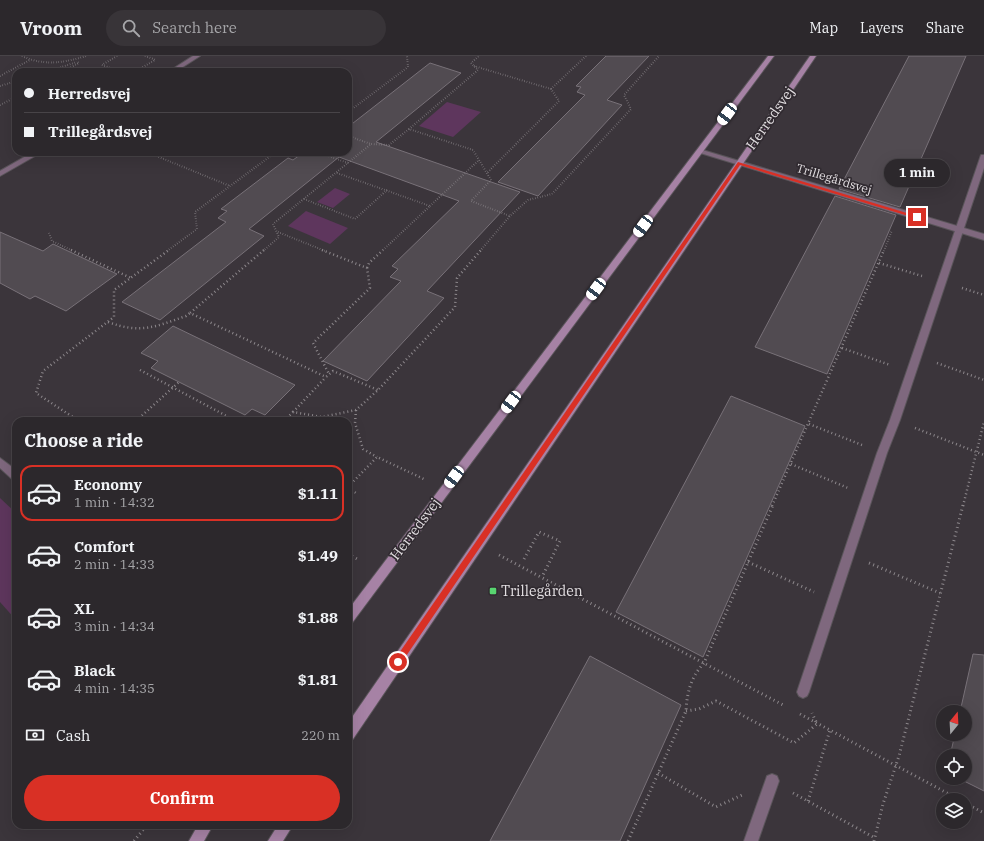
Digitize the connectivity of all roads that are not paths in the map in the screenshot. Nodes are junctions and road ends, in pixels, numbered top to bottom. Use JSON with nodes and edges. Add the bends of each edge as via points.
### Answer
{"nodes":[{"id":1,"x":197,"y":56,"type":"edge"},
{"id":2,"x":771,"y":56,"type":"edge"},
{"id":3,"x":813,"y":56,"type":"edge"},
{"id":4,"x":178,"y":68,"type":"edge"},
{"id":5,"x":699,"y":151,"type":"junction"},
{"id":6,"x":31,"y":156,"type":"edge"},
{"id":7,"x":984,"y":157,"type":"edge"},
{"id":8,"x":739,"y":163,"type":"junction"},
{"id":9,"x":0,"y":174,"type":"edge"},
{"id":10,"x":959,"y":230,"type":"junction"},
{"id":11,"x":984,"y":237,"type":"edge"},
{"id":12,"x":0,"y":462,"type":"edge"},
{"id":13,"x":12,"y":472,"type":"edge"},
{"id":14,"x":352,"y":614,"type":"edge"},
{"id":15,"x":803,"y":692,"type":"dead end"},
{"id":16,"x":352,"y":723,"type":"edge"},
{"id":17,"x":772,"y":781,"type":"road end"},
{"id":18,"x":204,"y":829,"type":"edge"},
{"id":19,"x":283,"y":829,"type":"edge"},
{"id":20,"x":196,"y":841,"type":"edge"},
{"id":21,"x":275,"y":841,"type":"edge"},
{"id":22,"x":751,"y":841,"type":"edge"}],
"edges":[{"from":1,"to":4,"type":"street"},
{"from":2,"to":5,"type":"street","name":"Herredsvej"},
{"from":3,"to":8,"type":"street","name":"Herredsvej"},
{"from":5,"to":8,"type":"street","name":"Trillegårdsvej"},
{"from":5,"to":14,"type":"street","name":"Herredsvej"},
{"from":6,"to":9,"type":"street"},
{"from":7,"to":10,"type":"street"},
{"from":8,"to":10,"type":"street","name":"Trillegårdsvej"},
{"from":8,"to":16,"type":"street","name":"Herredsvej","via":[[478,545]]},
{"from":10,"to":11,"type":"street","name":"Trillegårdsvej"},
{"from":10,"to":15,"type":"street"},
{"from":12,"to":13,"type":"street"},
{"from":17,"to":22,"type":"street"},
{"from":18,"to":20,"type":"street"},
{"from":19,"to":21,"type":"street"}]}
